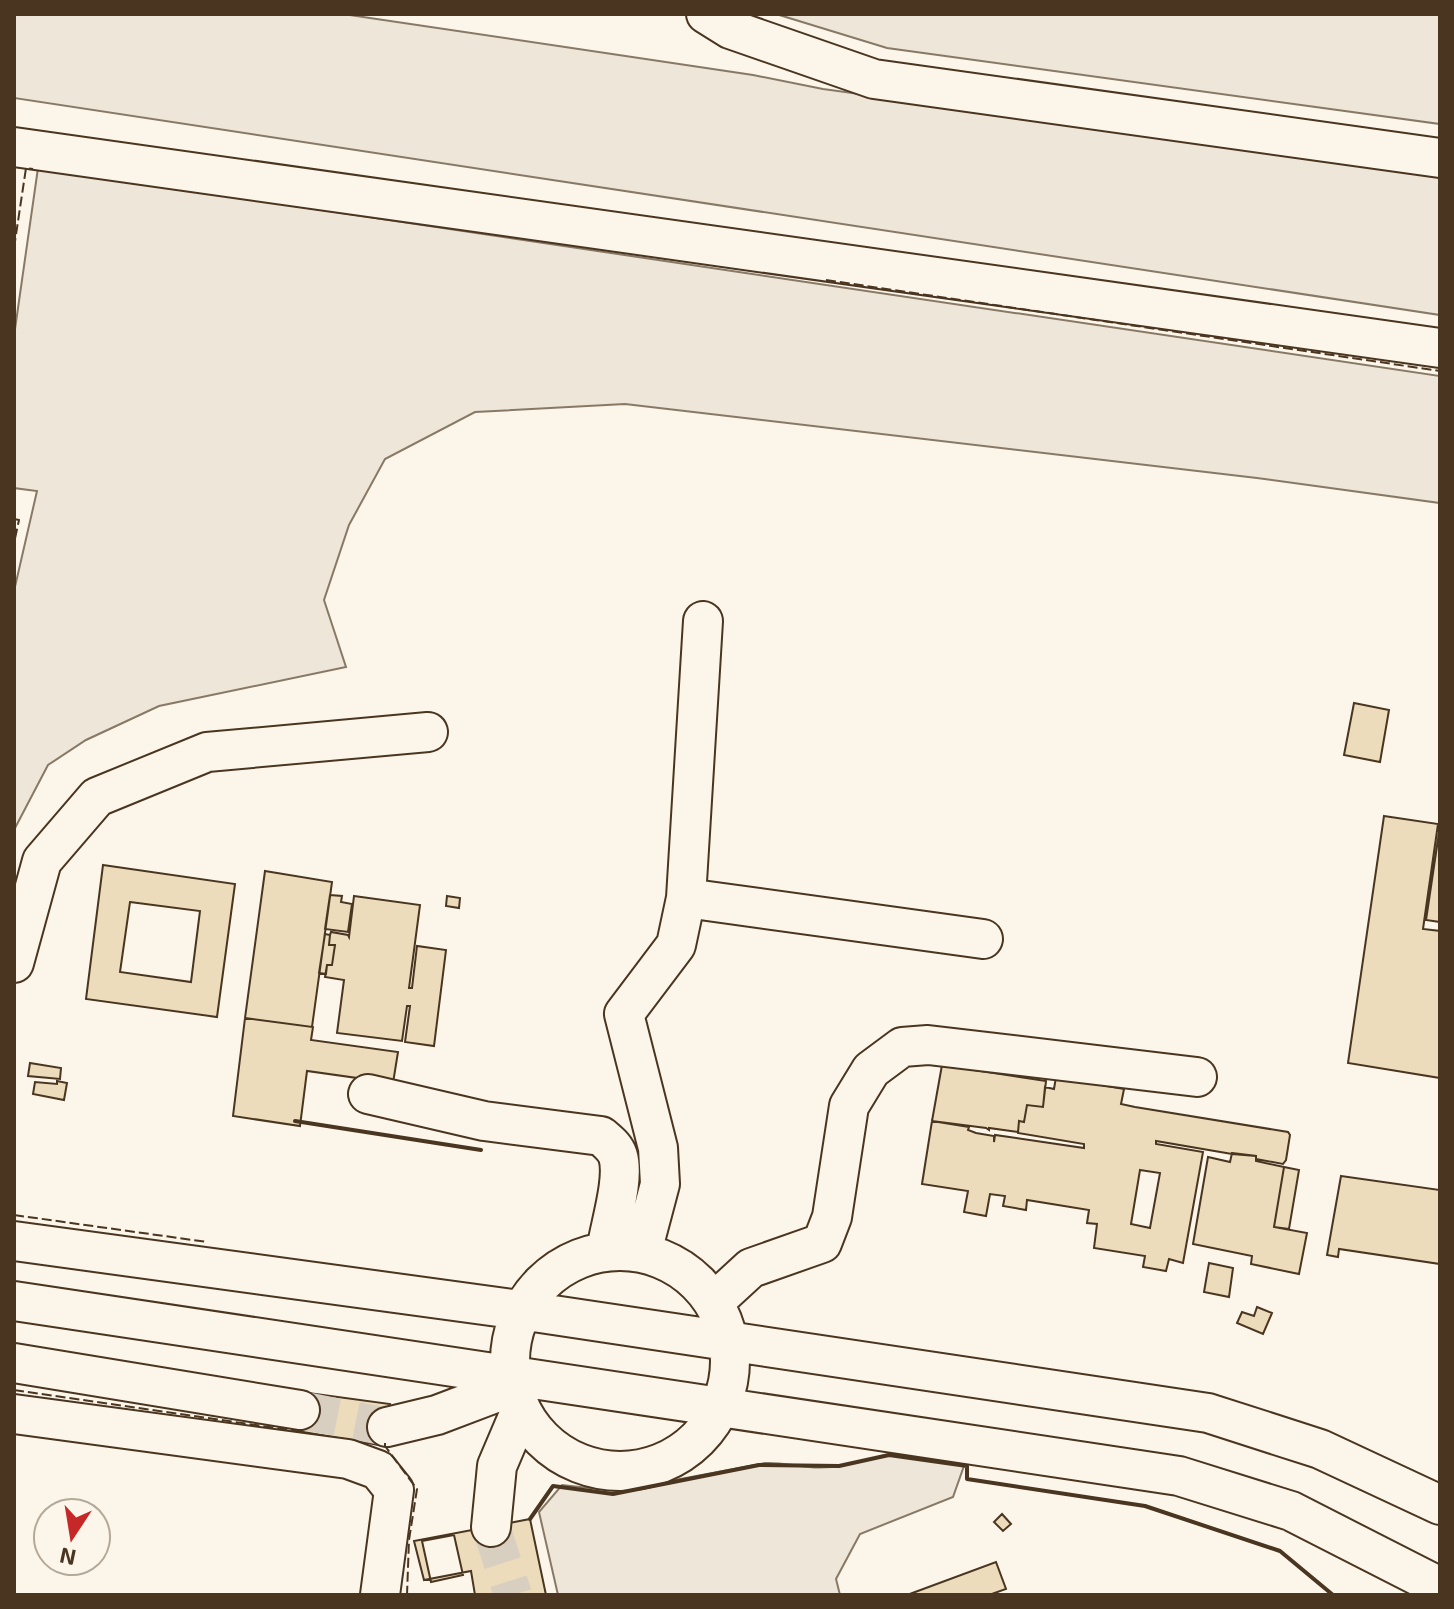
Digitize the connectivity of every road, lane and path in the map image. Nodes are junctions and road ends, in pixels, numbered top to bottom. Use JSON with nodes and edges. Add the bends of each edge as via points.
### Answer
{"nodes":[{"id":1,"x":706,"y":14,"type":"edge"},
{"id":2,"x":14,"y":147,"type":"edge"},
{"id":3,"x":1440,"y":158,"type":"edge"},
{"id":4,"x":1440,"y":348,"type":"edge"},
{"id":5,"x":703,"y":621,"type":"dead end"},
{"id":6,"x":428,"y":732,"type":"dead end"},
{"id":7,"x":686,"y":898,"type":"junction"},
{"id":8,"x":983,"y":939,"type":"dead end"},
{"id":9,"x":14,"y":963,"type":"edge"},
{"id":10,"x":1197,"y":1077,"type":"dead end"},
{"id":11,"x":368,"y":1094,"type":"dead end"},
{"id":12,"x":14,"y":1241,"type":"edge"},
{"id":13,"x":624,"y":1252,"type":"junction"},
{"id":14,"x":14,"y":1301,"type":"edge"},
{"id":15,"x":714,"y":1302,"type":"junction"},
{"id":16,"x":520,"y":1310,"type":"junction"},
{"id":17,"x":730,"y":1343,"type":"junction"},
{"id":18,"x":14,"y":1363,"type":"edge"},
{"id":19,"x":513,"y":1391,"type":"junction"},
{"id":20,"x":721,"y":1408,"type":"junction"},
{"id":21,"x":300,"y":1410,"type":"tunnel mouth"},
{"id":22,"x":14,"y":1414,"type":"edge"},
{"id":23,"x":387,"y":1427,"type":"tunnel mouth"},
{"id":24,"x":1440,"y":1505,"type":"edge"},
{"id":25,"x":491,"y":1527,"type":"tunnel mouth"},
{"id":26,"x":1440,"y":1587,"type":"edge"},
{"id":27,"x":380,"y":1595,"type":"edge"}],
"edges":[{"from":1,"to":3,"type":"street","via":[[730,29],[874,79]]},
{"from":2,"to":4,"type":"street"},
{"from":5,"to":7,"type":"street"},
{"from":6,"to":9,"type":"street","via":[[207,752],[97,797],[42,861]]},
{"from":7,"to":8,"type":"street"},
{"from":7,"to":13,"type":"street","via":[[676,945],[624,1014],[658,1148],[660,1184]]},
{"from":10,"to":15,"type":"street","via":[[928,1045],[902,1047],[871,1070],[849,1106],[832,1217],[822,1243],[751,1268]]},
{"from":11,"to":13,"type":"street","via":[[484,1121],[601,1136],[618,1157]]},
{"from":12,"to":16,"type":"street"},
{"from":13,"to":15,"type":"street","via":[[683,1270]]},
{"from":13,"to":16,"type":"street","via":[[571,1261],[541,1281]]},
{"from":14,"to":19,"type":"street"},
{"from":15,"to":17,"type":"street"},
{"from":16,"to":17,"type":"street"},
{"from":16,"to":19,"type":"street","via":[[510,1342]]},
{"from":17,"to":20,"type":"street","via":[[730,1376]]},
{"from":17,"to":24,"type":"street","via":[[1208,1413],[1320,1449]]},
{"from":18,"to":21,"type":"street"},
{"from":19,"to":20,"type":"street"},
{"from":19,"to":20,"type":"street","via":[[546,1444],[582,1465],[622,1472],[662,1464],[697,1442]]},
{"from":19,"to":23,"type":"street"},
{"from":19,"to":25,"type":"street"},
{"from":20,"to":26,"type":"street","via":[[1179,1476],[1291,1511]]},
{"from":22,"to":27,"type":"street","via":[[348,1459],[378,1470],[394,1490]]}]}
